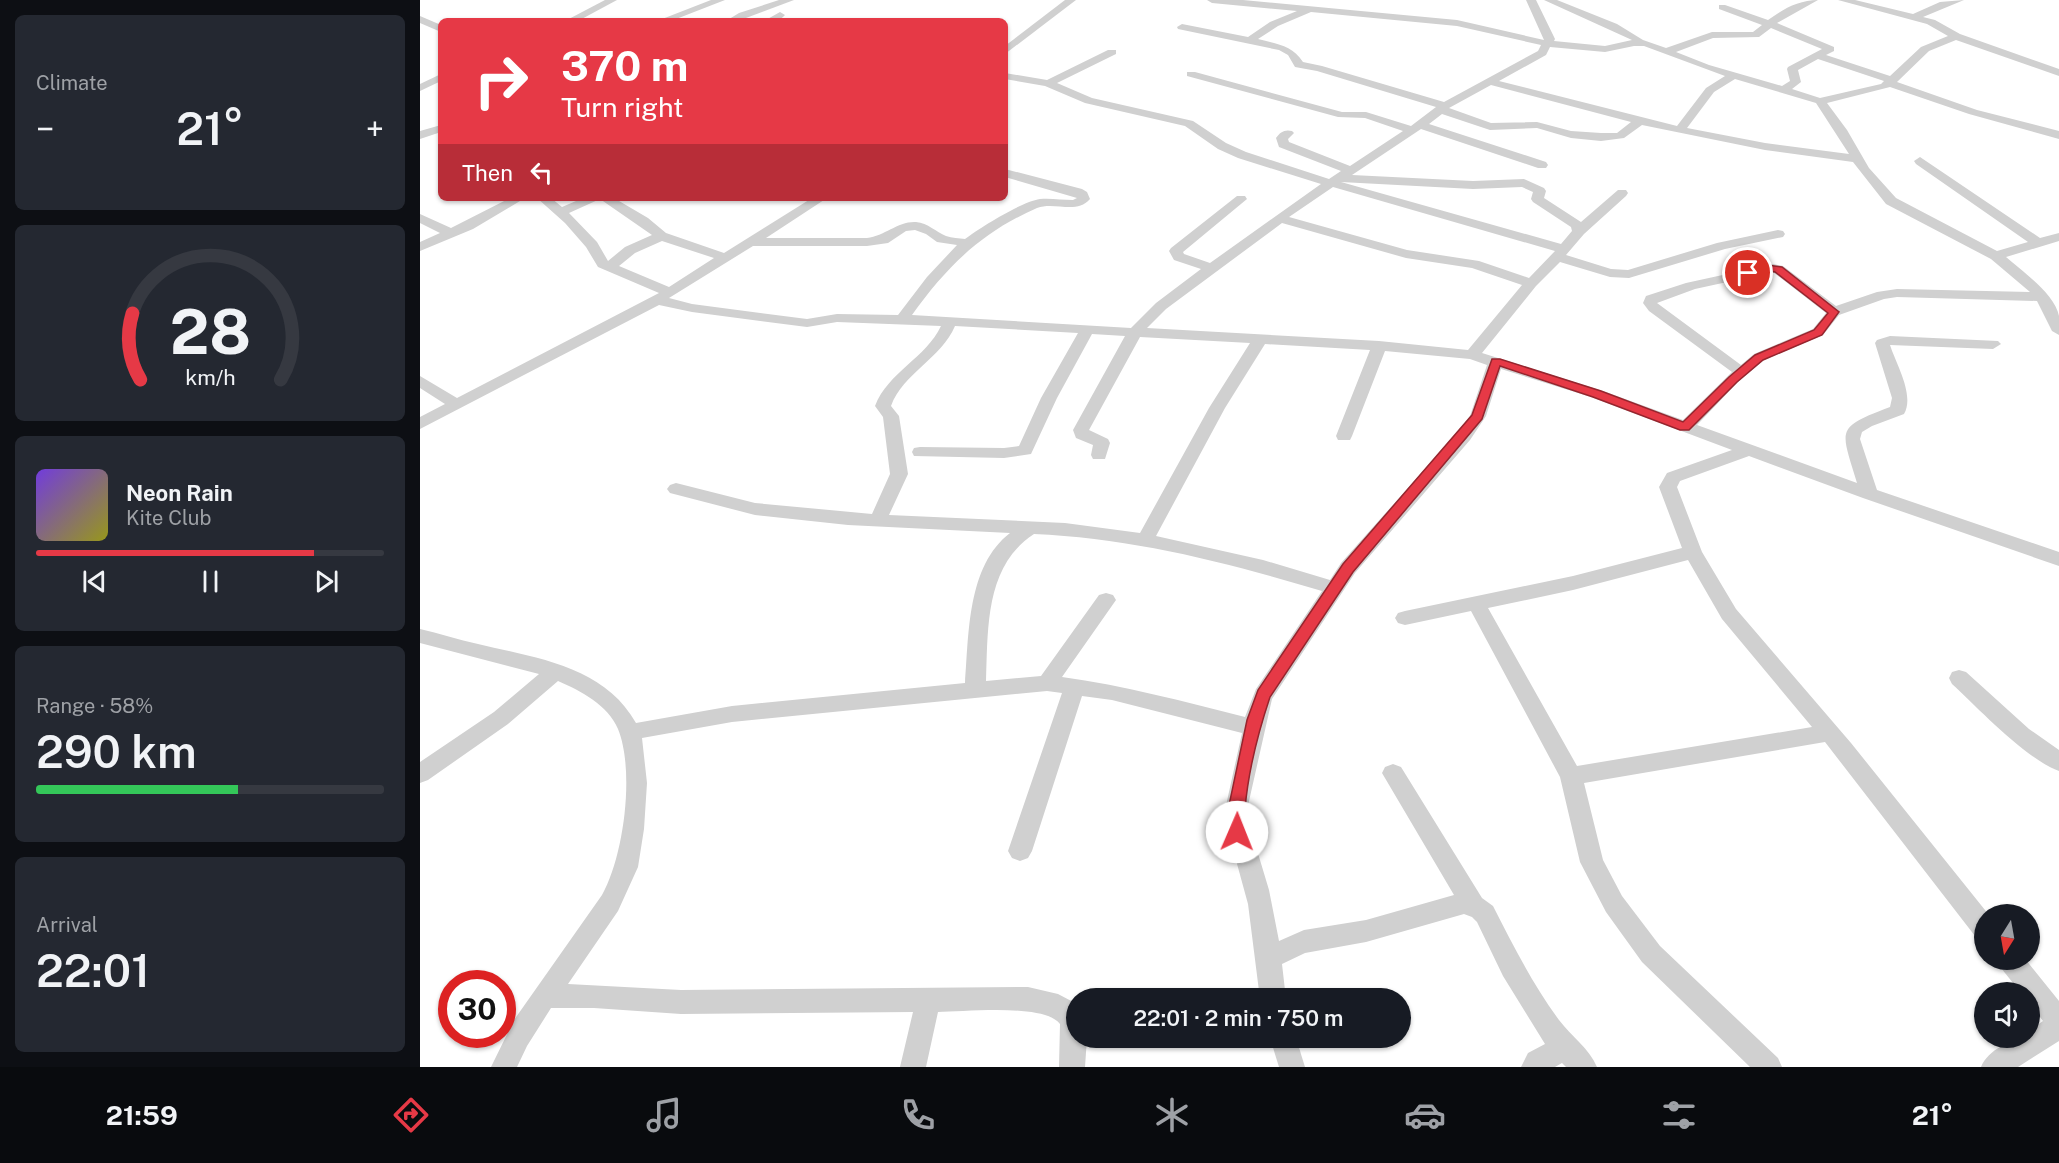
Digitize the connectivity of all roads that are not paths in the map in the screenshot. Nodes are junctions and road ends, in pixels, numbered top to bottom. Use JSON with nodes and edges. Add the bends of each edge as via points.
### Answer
{"nodes":[{"id":1,"x":612,"y":0,"type":"edge"},
{"id":2,"x":720,"y":0,"type":"edge"},
{"id":3,"x":789,"y":0,"type":"edge"},
{"id":4,"x":1071,"y":0,"type":"edge"},
{"id":5,"x":1212,"y":0,"type":"edge"},
{"id":6,"x":1531,"y":0,"type":"edge"},
{"id":7,"x":1549,"y":0,"type":"edge"},
{"id":8,"x":1813,"y":0,"type":"edge"},
{"id":9,"x":1843,"y":0,"type":"edge"},
{"id":10,"x":1959,"y":0,"type":"edge"},
{"id":11,"x":747,"y":2,"type":"dead end"},
{"id":12,"x":1722,"y":7,"type":"dead end"},
{"id":13,"x":1309,"y":9,"type":"junction"},
{"id":14,"x":748,"y":13,"type":"junction"},
{"id":15,"x":780,"y":15,"type":"dead end"},
{"id":16,"x":1915,"y":17,"type":"junction"},
{"id":17,"x":576,"y":18,"type":"edge"},
{"id":18,"x":670,"y":18,"type":"edge"},
{"id":19,"x":737,"y":18,"type":"edge"},
{"id":20,"x":774,"y":18,"type":"edge"},
{"id":21,"x":420,"y":19,"type":"edge"},
{"id":22,"x":1768,"y":23,"type":"junction"},
{"id":23,"x":438,"y":27,"type":"edge"},
{"id":24,"x":1182,"y":27,"type":"dead end"},
{"id":25,"x":1956,"y":36,"type":"junction"},
{"id":26,"x":1249,"y":41,"type":"junction"},
{"id":27,"x":1640,"y":42,"type":"junction"},
{"id":28,"x":1549,"y":44,"type":"junction"},
{"id":29,"x":1008,"y":47,"type":"edge"},
{"id":30,"x":1665,"y":51,"type":"junction"},
{"id":31,"x":1112,"y":52,"type":"dead end"},
{"id":32,"x":1818,"y":56,"type":"junction"},
{"id":33,"x":1191,"y":74,"type":"dead end"},
{"id":34,"x":2059,"y":74,"type":"edge"},
{"id":35,"x":1008,"y":76,"type":"edge"},
{"id":36,"x":1733,"y":76,"type":"junction"},
{"id":37,"x":438,"y":79,"type":"edge"},
{"id":38,"x":1490,"y":82,"type":"junction"},
{"id":39,"x":1891,"y":82,"type":"junction"},
{"id":40,"x":1048,"y":83,"type":"junction"},
{"id":41,"x":420,"y":88,"type":"edge"},
{"id":42,"x":1784,"y":90,"type":"junction"},
{"id":43,"x":1820,"y":101,"type":"junction"},
{"id":44,"x":1443,"y":107,"type":"junction"},
{"id":45,"x":1640,"y":121,"type":"junction"},
{"id":46,"x":1416,"y":128,"type":"junction"},
{"id":47,"x":438,"y":129,"type":"edge"},
{"id":48,"x":1680,"y":130,"type":"junction"},
{"id":49,"x":1287,"y":133,"type":"dead end"},
{"id":50,"x":420,"y":135,"type":"edge"},
{"id":51,"x":2059,"y":135,"type":"edge"},
{"id":52,"x":1858,"y":159,"type":"junction"},
{"id":53,"x":1920,"y":161,"type":"dead end"},
{"id":54,"x":1542,"y":165,"type":"dead end"},
{"id":55,"x":1350,"y":170,"type":"junction"},
{"id":56,"x":1008,"y":174,"type":"edge"},
{"id":57,"x":1334,"y":180,"type":"junction"},
{"id":58,"x":1622,"y":193,"type":"dead end"},
{"id":59,"x":1240,"y":199,"type":"dead end"},
{"id":60,"x":513,"y":201,"type":"edge"},
{"id":61,"x":547,"y":201,"type":"edge"},
{"id":62,"x":587,"y":201,"type":"edge"},
{"id":63,"x":610,"y":201,"type":"edge"},
{"id":64,"x":813,"y":201,"type":"edge"},
{"id":65,"x":561,"y":212,"type":"junction"},
{"id":66,"x":420,"y":218,"type":"edge"},
{"id":67,"x":1280,"y":218,"type":"junction"},
{"id":68,"x":1579,"y":231,"type":"junction"},
{"id":69,"x":450,"y":233,"type":"junction"},
{"id":70,"x":1778,"y":234,"type":"dead end"},
{"id":71,"x":661,"y":236,"type":"junction"},
{"id":72,"x":2059,"y":237,"type":"edge"},
{"id":73,"x":751,"y":242,"type":"junction"},
{"id":74,"x":968,"y":243,"type":"junction"},
{"id":75,"x":2039,"y":244,"type":"junction"},
{"id":76,"x":420,"y":247,"type":"edge"},
{"id":77,"x":1560,"y":253,"type":"junction"},
{"id":78,"x":1996,"y":256,"type":"junction"},
{"id":79,"x":726,"y":258,"type":"junction"},
{"id":80,"x":609,"y":267,"type":"junction"},
{"id":81,"x":1211,"y":268,"type":"junction"},
{"id":82,"x":1531,"y":283,"type":"junction"},
{"id":83,"x":663,"y":296,"type":"junction"},
{"id":84,"x":2050,"y":305,"type":"edge"},
{"id":85,"x":1834,"y":312,"type":"junction"},
{"id":86,"x":903,"y":319,"type":"junction"},
{"id":87,"x":950,"y":321,"type":"junction"},
{"id":88,"x":1088,"y":328,"type":"junction"},
{"id":89,"x":2059,"y":331,"type":"edge"},
{"id":90,"x":1135,"y":332,"type":"junction"},
{"id":91,"x":1260,"y":340,"type":"junction"},
{"id":92,"x":1993,"y":344,"type":"dead end"},
{"id":93,"x":1379,"y":346,"type":"junction"},
{"id":94,"x":1472,"y":356,"type":"junction"},
{"id":95,"x":1496,"y":361,"type":"junction"},
{"id":96,"x":1741,"y":372,"type":"junction"},
{"id":97,"x":420,"y":381,"type":"edge"},
{"id":98,"x":456,"y":405,"type":"junction"},
{"id":99,"x":420,"y":424,"type":"edge"},
{"id":100,"x":1685,"y":427,"type":"junction"},
{"id":101,"x":1344,"y":436,"type":"dead end"},
{"id":102,"x":1748,"y":450,"type":"junction"},
{"id":103,"x":920,"y":452,"type":"dead end"},
{"id":104,"x":1099,"y":455,"type":"dead end"},
{"id":105,"x":676,"y":489,"type":"dead end"},
{"id":106,"x":1869,"y":494,"type":"junction"},
{"id":107,"x":878,"y":520,"type":"junction"},
{"id":108,"x":1031,"y":527,"type":"junction"},
{"id":109,"x":1145,"y":540,"type":"junction"},
{"id":110,"x":1693,"y":552,"type":"junction"},
{"id":111,"x":2059,"y":559,"type":"edge"},
{"id":112,"x":1334,"y":588,"type":"junction"},
{"id":113,"x":1106,"y":600,"type":"dead end"},
{"id":114,"x":1475,"y":602,"type":"junction"},
{"id":115,"x":1405,"y":618,"type":"dead end"},
{"id":116,"x":420,"y":636,"type":"edge"},
{"id":117,"x":556,"y":671,"type":"junction"},
{"id":118,"x":1959,"y":678,"type":"dead end"},
{"id":119,"x":1047,"y":683,"type":"junction"},
{"id":120,"x":1075,"y":685,"type":"junction"},
{"id":121,"x":975,"y":689,"type":"junction"},
{"id":122,"x":1253,"y":727,"type":"junction"},
{"id":123,"x":629,"y":733,"type":"junction"},
{"id":124,"x":1829,"y":734,"type":"junction"},
{"id":125,"x":2059,"y":762,"type":"edge"},
{"id":126,"x":1393,"y":773,"type":"dead end"},
{"id":127,"x":420,"y":774,"type":"edge"},
{"id":128,"x":1571,"y":776,"type":"junction"},
{"id":129,"x":1020,"y":851,"type":"dead end"},
{"id":130,"x":1474,"y":906,"type":"junction"},
{"id":131,"x":1974,"y":915,"type":"edge"},
{"id":132,"x":1269,"y":957,"type":"junction"},
{"id":133,"x":2018,"y":970,"type":"edge"},
{"id":134,"x":1272,"y":988,"type":"edge"},
{"id":135,"x":545,"y":996,"type":"junction"},
{"id":136,"x":928,"y":1001,"type":"junction"},
{"id":137,"x":2059,"y":1024,"type":"edge"},
{"id":138,"x":1566,"y":1047,"type":"junction"},
{"id":139,"x":1286,"y":1048,"type":"edge"},
{"id":140,"x":504,"y":1067,"type":"edge"},
{"id":141,"x":913,"y":1067,"type":"edge"},
{"id":142,"x":1072,"y":1067,"type":"edge"},
{"id":143,"x":1292,"y":1067,"type":"edge"},
{"id":144,"x":1534,"y":1067,"type":"edge"},
{"id":145,"x":1584,"y":1067,"type":"edge"},
{"id":146,"x":1770,"y":1067,"type":"edge"},
{"id":147,"x":1994,"y":1067,"type":"edge"}],
"edges":[{"from":1,"to":17,"type":"street"},
{"from":2,"to":18,"type":"street"},
{"from":3,"to":14,"type":"street"},
{"from":4,"to":29,"type":"street"},
{"from":5,"to":13,"type":"street"},
{"from":6,"to":28,"type":"street","via":[[1548,33]]},
{"from":7,"to":27,"type":"street","via":[[1618,28]]},
{"from":8,"to":22,"type":"street"},
{"from":9,"to":16,"type":"street"},
{"from":10,"to":16,"type":"street"},
{"from":11,"to":14,"type":"street"},
{"from":12,"to":22,"type":"street"},
{"from":13,"to":26,"type":"street","via":[[1274,24]]},
{"from":13,"to":28,"type":"street","via":[[1456,23]]},
{"from":14,"to":19,"type":"street"},
{"from":15,"to":20,"type":"street"},
{"from":16,"to":25,"type":"street"},
{"from":21,"to":23,"type":"street"},
{"from":22,"to":30,"type":"street","via":[[1755,34],[1712,35]]},
{"from":22,"to":32,"type":"street","via":[[1830,49]]},
{"from":24,"to":26,"type":"street"},
{"from":25,"to":34,"type":"street"},
{"from":25,"to":39,"type":"street","via":[[1925,49]]},
{"from":26,"to":44,"type":"street","via":[[1289,51],[1299,65]]},
{"from":27,"to":28,"type":"street","via":[[1605,49]]},
{"from":27,"to":30,"type":"street"},
{"from":28,"to":38,"type":"street"},
{"from":30,"to":36,"type":"street"},
{"from":31,"to":40,"type":"street"},
{"from":32,"to":39,"type":"street"},
{"from":32,"to":42,"type":"street","via":[[1792,69],[1796,82]]},
{"from":33,"to":46,"type":"street","via":[[1342,115],[1366,115]]},
{"from":35,"to":40,"type":"street"},
{"from":36,"to":42,"type":"street"},
{"from":36,"to":48,"type":"street","via":[[1710,90]]},
{"from":37,"to":41,"type":"street"},
{"from":38,"to":44,"type":"street"},
{"from":38,"to":45,"type":"street"},
{"from":39,"to":43,"type":"street"},
{"from":39,"to":51,"type":"street","via":[[1973,112]]},
{"from":40,"to":57,"type":"street","via":[[1089,101],[1189,123],[1242,155]]},
{"from":42,"to":43,"type":"street"},
{"from":43,"to":52,"type":"street"},
{"from":44,"to":45,"type":"street","via":[[1490,127],[1537,126],[1602,137],[1620,136]]},
{"from":44,"to":46,"type":"street"},
{"from":45,"to":48,"type":"street"},
{"from":46,"to":54,"type":"street"},
{"from":46,"to":55,"type":"street"},
{"from":47,"to":50,"type":"street"},
{"from":48,"to":52,"type":"street","via":[[1796,153]]},
{"from":49,"to":55,"type":"street","via":[[1283,144]]},
{"from":52,"to":78,"type":"street","via":[[1891,201]]},
{"from":53,"to":75,"type":"street"},
{"from":55,"to":57,"type":"street"},
{"from":56,"to":74,"type":"street","via":[[1078,192],[1084,199],[1073,204],[1032,205]]},
{"from":57,"to":67,"type":"street"},
{"from":57,"to":68,"type":"street","via":[[1530,184],[1540,191],[1537,199],[1577,225]]},
{"from":57,"to":77,"type":"street"},
{"from":58,"to":68,"type":"street"},
{"from":59,"to":81,"type":"street","via":[[1176,251],[1179,256]]},
{"from":60,"to":69,"type":"street"},
{"from":61,"to":65,"type":"street"},
{"from":62,"to":65,"type":"street"},
{"from":63,"to":71,"type":"street"},
{"from":64,"to":73,"type":"street"},
{"from":65,"to":80,"type":"street"},
{"from":66,"to":69,"type":"street"},
{"from":67,"to":81,"type":"street"},
{"from":67,"to":82,"type":"street","via":[[1406,254],[1474,264]]},
{"from":68,"to":77,"type":"street"},
{"from":69,"to":76,"type":"street"},
{"from":70,"to":77,"type":"street","via":[[1629,274],[1610,273]]},
{"from":71,"to":79,"type":"street"},
{"from":71,"to":80,"type":"street","via":[[630,250]]},
{"from":72,"to":75,"type":"street"},
{"from":73,"to":74,"type":"street","via":[[867,242],[883,240],[902,228],[916,226],[942,239]]},
{"from":73,"to":79,"type":"street"},
{"from":74,"to":86,"type":"street","via":[[935,275]]},
{"from":75,"to":78,"type":"street"},
{"from":77,"to":82,"type":"street"},
{"from":78,"to":84,"type":"street"},
{"from":79,"to":83,"type":"street"},
{"from":80,"to":83,"type":"street"},
{"from":81,"to":90,"type":"street","via":[[1161,306]]},
{"from":82,"to":94,"type":"street"},
{"from":83,"to":86,"type":"street","via":[[692,308],[807,323],[837,318]]},
{"from":83,"to":98,"type":"street"},
{"from":84,"to":85,"type":"street","via":[[1897,293]]},
{"from":84,"to":89,"type":"street"},
{"from":85,"to":96,"type":"street","via":[[1818,332],[1759,357]]},
{"from":85,"to":96,"type":"street","via":[[1773,268],[1651,299],[1654,308]]},
{"from":86,"to":87,"type":"street"},
{"from":87,"to":88,"type":"street"},
{"from":87,"to":107,"type":"street","via":[[937,345],[883,403],[891,416],[899,474]]},
{"from":88,"to":90,"type":"street"},
{"from":88,"to":103,"type":"street","via":[[1025,450]]},
{"from":90,"to":91,"type":"street"},
{"from":90,"to":104,"type":"street","via":[[1081,430],[1102,444]]},
{"from":91,"to":93,"type":"street"},
{"from":91,"to":109,"type":"street","via":[[1217,408]]},
{"from":92,"to":106,"type":"street","via":[[1890,340],[1882,343],[1900,398],[1898,410],[1854,430],[1852,439]]},
{"from":93,"to":94,"type":"street"},
{"from":93,"to":101,"type":"street"},
{"from":94,"to":95,"type":"street"},
{"from":95,"to":100,"type":"street"},
{"from":95,"to":112,"type":"street","via":[[1478,416],[1464,436],[1382,526]]},
{"from":96,"to":100,"type":"street"},
{"from":97,"to":98,"type":"street"},
{"from":98,"to":99,"type":"street"},
{"from":100,"to":102,"type":"street"},
{"from":102,"to":106,"type":"street"},
{"from":102,"to":110,"type":"street","via":[[1673,477],[1668,487]]},
{"from":105,"to":107,"type":"street","via":[[754,509]]},
{"from":106,"to":111,"type":"street"},
{"from":107,"to":108,"type":"street"},
{"from":108,"to":109,"type":"street"},
{"from":108,"to":121,"type":"street","via":[[999,556],[988,587],[979,632]]},
{"from":109,"to":112,"type":"street"},
{"from":110,"to":114,"type":"street","via":[[1573,583]]},
{"from":110,"to":124,"type":"street","via":[[1729,614]]},
{"from":112,"to":122,"type":"street","via":[[1263,695]]},
{"from":113,"to":119,"type":"street"},
{"from":114,"to":115,"type":"street"},
{"from":114,"to":128,"type":"street"},
{"from":116,"to":117,"type":"street"},
{"from":117,"to":123,"type":"street","via":[[596,691],[615,707]]},
{"from":117,"to":127,"type":"street","via":[[501,718]]},
{"from":118,"to":125,"type":"street","via":[[2022,735]]},
{"from":119,"to":120,"type":"street"},
{"from":119,"to":121,"type":"street"},
{"from":120,"to":122,"type":"street"},
{"from":120,"to":129,"type":"street"},
{"from":121,"to":123,"type":"street","via":[[694,719]]},
{"from":122,"to":132,"type":"street","via":[[1236,820],[1256,888]]},
{"from":123,"to":135,"type":"street","via":[[636,794],[624,878]]},
{"from":124,"to":128,"type":"street"},
{"from":124,"to":131,"type":"street"},
{"from":126,"to":130,"type":"street"},
{"from":128,"to":146,"type":"street","via":[[1592,862],[1614,904],[1651,954]]},
{"from":130,"to":132,"type":"street","via":[[1454,905],[1366,931],[1304,942]]},
{"from":130,"to":138,"type":"street","via":[[1485,914],[1529,997]]},
{"from":132,"to":134,"type":"street"},
{"from":133,"to":137,"type":"street"},
{"from":135,"to":136,"type":"street","via":[[681,1002]]},
{"from":135,"to":140,"type":"street","via":[[508,1054]]},
{"from":136,"to":141,"type":"street"},
{"from":136,"to":142,"type":"street","via":[[1028,999],[1064,1008],[1074,1022]]},
{"from":137,"to":147,"type":"street"},
{"from":138,"to":144,"type":"street"},
{"from":138,"to":145,"type":"street"},
{"from":139,"to":143,"type":"street"}]}
